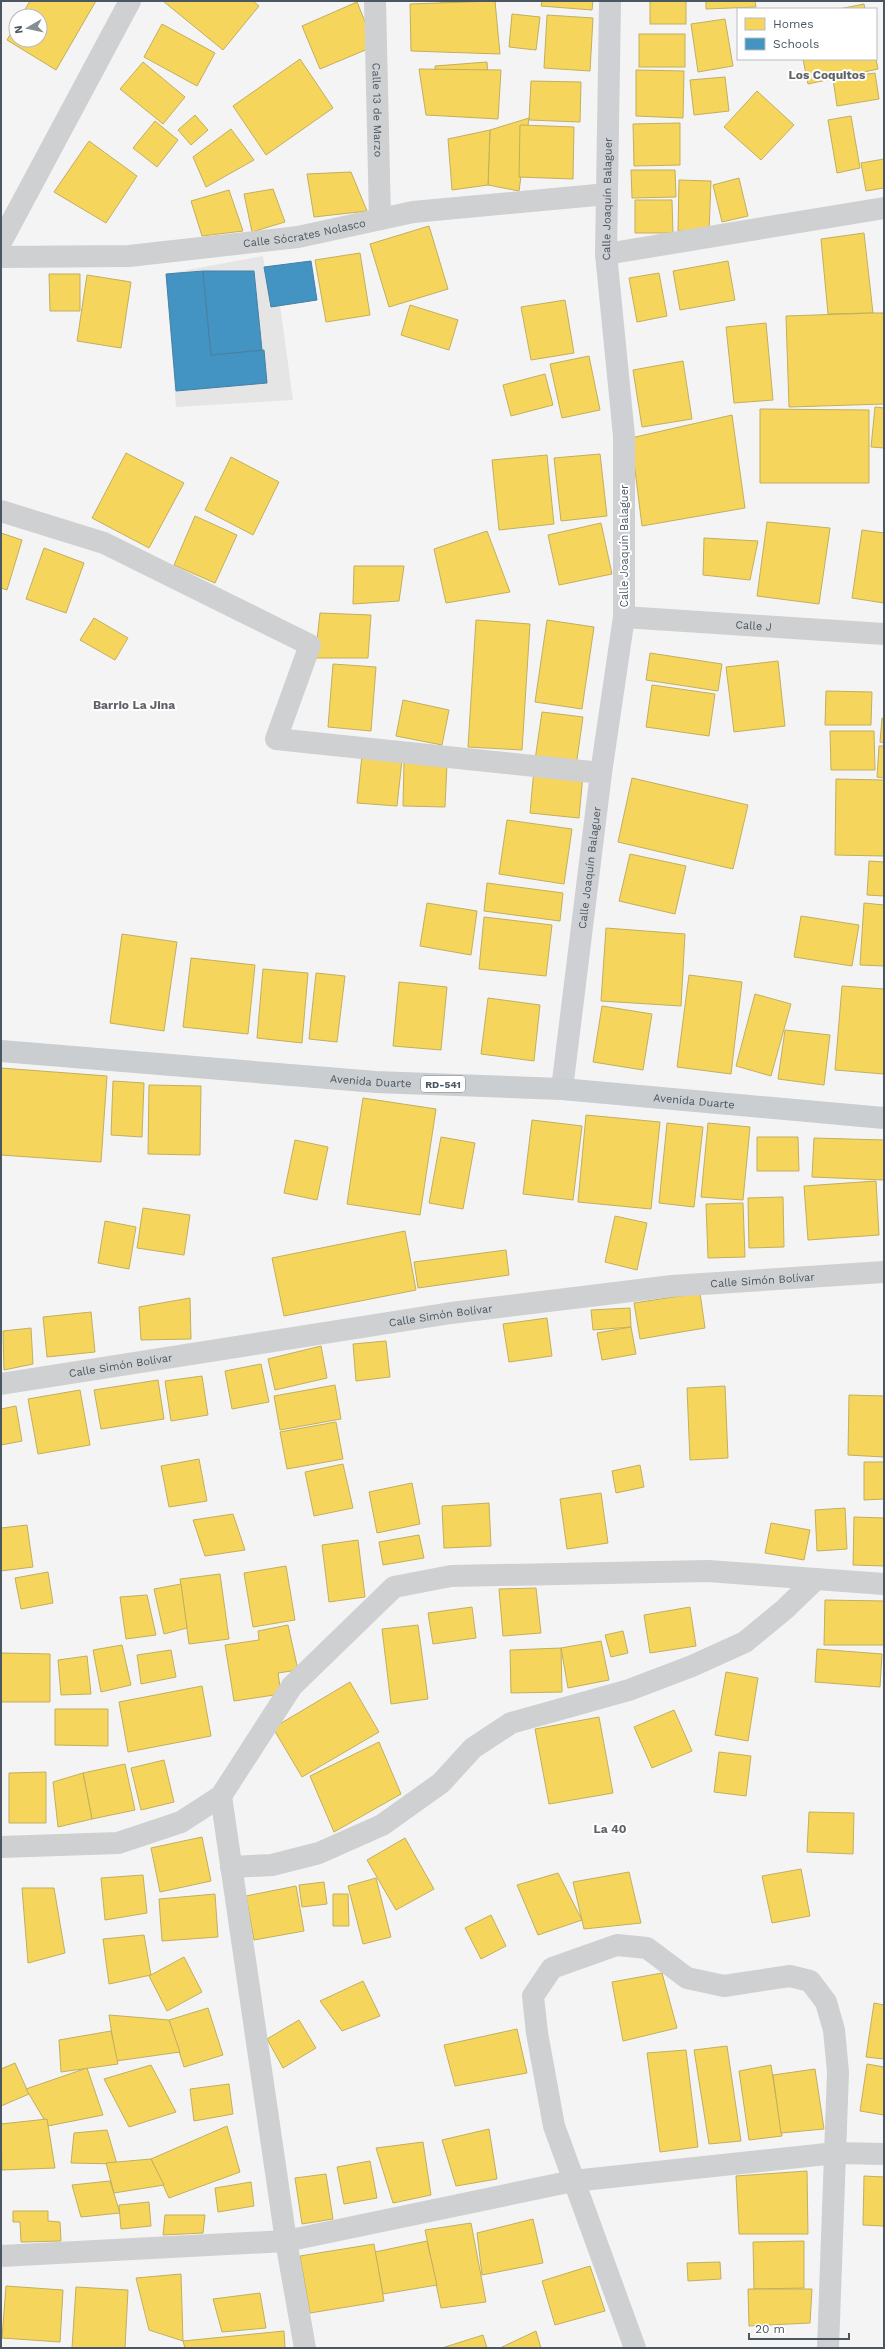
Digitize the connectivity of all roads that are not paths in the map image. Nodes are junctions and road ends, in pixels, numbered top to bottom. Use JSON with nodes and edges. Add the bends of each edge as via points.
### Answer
{"nodes":[{"id":1,"x":130,"y":1,"type":"edge"},
{"id":2,"x":375,"y":1,"type":"edge"},
{"id":3,"x":610,"y":1,"type":"edge"},
{"id":4,"x":607,"y":194,"type":"junction"},
{"id":5,"x":884,"y":208,"type":"edge"},
{"id":6,"x":380,"y":219,"type":"junction"},
{"id":7,"x":1,"y":242,"type":"edge"},
{"id":8,"x":606,"y":254,"type":"junction"},
{"id":9,"x":1,"y":257,"type":"edge"},
{"id":10,"x":1,"y":511,"type":"edge"},
{"id":11,"x":624,"y":617,"type":"junction"},
{"id":12,"x":884,"y":634,"type":"edge"},
{"id":13,"x":600,"y":773,"type":"junction"},
{"id":14,"x":1,"y":1051,"type":"edge"},
{"id":15,"x":562,"y":1088,"type":"junction"},
{"id":16,"x":884,"y":1118,"type":"edge"},
{"id":17,"x":884,"y":1272,"type":"edge"},
{"id":18,"x":1,"y":1384,"type":"edge"},
{"id":19,"x":816,"y":1579,"type":"junction"},
{"id":20,"x":884,"y":1584,"type":"edge"},
{"id":21,"x":221,"y":1796,"type":"junction"},
{"id":22,"x":1,"y":1847,"type":"edge"},
{"id":23,"x":231,"y":1867,"type":"junction"},
{"id":24,"x":836,"y":2153,"type":"junction"},
{"id":25,"x":884,"y":2154,"type":"edge"},
{"id":26,"x":572,"y":2181,"type":"junction"},
{"id":27,"x":286,"y":2241,"type":"junction"},
{"id":28,"x":1,"y":2256,"type":"edge"},
{"id":29,"x":305,"y":2348,"type":"edge"},
{"id":30,"x":635,"y":2348,"type":"edge"},
{"id":31,"x":828,"y":2348,"type":"edge"}],
"edges":[{"from":1,"to":7,"type":"street"},
{"from":2,"to":6,"type":"street","name":"Calle 13 de Marzo"},
{"from":3,"to":4,"type":"main road","name":"Calle Joaquín Balaguer"},
{"from":4,"to":6,"type":"street","name":"Calle Sócrates Nolasco","via":[[413,212]]},
{"from":4,"to":8,"type":"main road","name":"Calle Joaquín Balaguer"},
{"from":5,"to":8,"type":"street"},
{"from":6,"to":9,"type":"street","name":"Calle Sócrates Nolasco","via":[[298,238],[129,256]]},
{"from":8,"to":11,"type":"main road","name":"Calle Joaquín Balaguer","via":[[624,436]]},
{"from":10,"to":13,"type":"street","via":[[104,543],[310,645],[276,739]]},
{"from":11,"to":12,"type":"street","name":"Calle J"},
{"from":11,"to":13,"type":"main road","name":"Calle Joaquín Balaguer"},
{"from":13,"to":15,"type":"main road","name":"Calle Joaquín Balaguer"},
{"from":14,"to":15,"type":"main road","name":"Avenida Duarte","number":"RD-541","via":[[376,1082]]},
{"from":15,"to":16,"type":"main road","name":"Avenida Duarte","number":"RD-541"},
{"from":17,"to":18,"type":"street","name":"Calle Simón Bolívar","via":[[672,1286],[451,1313]]},
{"from":19,"to":20,"type":"street"},
{"from":19,"to":21,"type":"street","via":[[708,1571],[451,1576],[394,1587],[292,1686]]},
{"from":19,"to":23,"type":"street","via":[[745,1642],[629,1690],[511,1723],[473,1748],[441,1783],[382,1824],[319,1853],[272,1865]]},
{"from":21,"to":22,"type":"street","via":[[181,1822],[118,1843]]},
{"from":21,"to":23,"type":"street"},
{"from":23,"to":27,"type":"street"},
{"from":24,"to":25,"type":"street"},
{"from":24,"to":26,"type":"street"},
{"from":24,"to":26,"type":"street","via":[[838,2072],[834,2030],[826,2002],[810,1981],[790,1976],[724,1986],[687,1978],[647,1948],[617,1945],[552,1968],[533,1996],[554,2126]]},
{"from":24,"to":31,"type":"street"},
{"from":26,"to":27,"type":"street"},
{"from":26,"to":30,"type":"street"},
{"from":27,"to":28,"type":"street"},
{"from":27,"to":29,"type":"street"}]}
